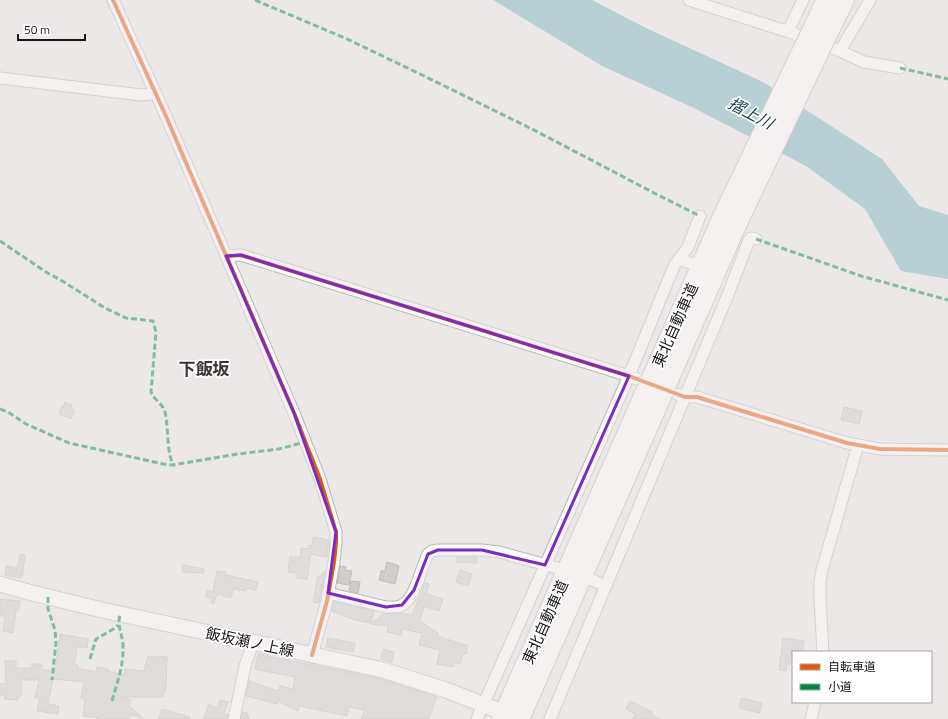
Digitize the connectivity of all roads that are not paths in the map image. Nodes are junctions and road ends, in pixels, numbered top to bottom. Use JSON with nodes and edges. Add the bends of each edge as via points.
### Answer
{"nodes":[{"id":1,"x":113,"y":0,"type":"edge"},
{"id":2,"x":689,"y":0,"type":"edge"},
{"id":3,"x":803,"y":0,"type":"edge"},
{"id":4,"x":827,"y":0,"type":"edge"},
{"id":5,"x":844,"y":0,"type":"edge"},
{"id":6,"x":870,"y":0,"type":"edge"},
{"id":7,"x":822,"y":27,"type":"junction"},
{"id":8,"x":788,"y":31,"type":"junction"},
{"id":9,"x":840,"y":51,"type":"junction"},
{"id":10,"x":900,"y":68,"type":"dead end"},
{"id":11,"x":0,"y":78,"type":"edge"},
{"id":12,"x":155,"y":92,"type":"junction"},
{"id":13,"x":700,"y":216,"type":"dead end"},
{"id":14,"x":756,"y":239,"type":"dead end"},
{"id":15,"x":226,"y":256,"type":"junction"},
{"id":16,"x":679,"y":259,"type":"junction"},
{"id":17,"x":693,"y":264,"type":"dead end"},
{"id":18,"x":723,"y":276,"type":"dead end"},
{"id":19,"x":734,"y":281,"type":"junction"},
{"id":20,"x":629,"y":376,"type":"junction"},
{"id":21,"x":685,"y":397,"type":"junction"},
{"id":22,"x":652,"y":399,"type":"junction"},
{"id":23,"x":858,"y":445,"type":"junction"},
{"id":24,"x":948,"y":450,"type":"edge"},
{"id":25,"x":545,"y":565,"type":"junction"},
{"id":26,"x":561,"y":569,"type":"dead end"},
{"id":27,"x":592,"y":580,"type":"dead end"},
{"id":28,"x":0,"y":584,"type":"edge"},
{"id":29,"x":606,"y":586,"type":"junction"},
{"id":30,"x":328,"y":593,"type":"junction"},
{"id":31,"x":253,"y":643,"type":"junction"},
{"id":32,"x":823,"y":651,"type":"edge"},
{"id":33,"x":312,"y":655,"type":"junction"},
{"id":34,"x":815,"y":703,"type":"edge"},
{"id":35,"x":494,"y":711,"type":"edge"},
{"id":36,"x":234,"y":719,"type":"edge"},
{"id":37,"x":477,"y":719,"type":"edge"},
{"id":38,"x":519,"y":719,"type":"edge"},
{"id":39,"x":550,"y":719,"type":"edge"},
{"id":40,"x":811,"y":719,"type":"edge"}],
"edges":[{"from":1,"to":12,"type":"street"},
{"from":2,"to":8,"type":"street"},
{"from":3,"to":8,"type":"street"},
{"from":4,"to":7,"type":"highway","name":"東北自動車道"},
{"from":5,"to":7,"type":"highway","name":"東北自動車道"},
{"from":6,"to":9,"type":"street"},
{"from":7,"to":22,"type":"highway","name":"東北自動車道","bridge":true,"via":[[729,222]]},
{"from":8,"to":9,"type":"street"},
{"from":9,"to":10,"type":"street","via":[[864,62]]},
{"from":11,"to":12,"type":"street","via":[[141,94]]},
{"from":12,"to":15,"type":"street"},
{"from":13,"to":16,"type":"street","via":[[688,247]]},
{"from":14,"to":19,"type":"street","via":[[750,240]]},
{"from":15,"to":20,"type":"street","via":[[241,255]]},
{"from":15,"to":30,"type":"street","via":[[320,479],[336,532]]},
{"from":16,"to":17,"type":"street"},
{"from":16,"to":20,"type":"street"},
{"from":18,"to":19,"type":"street"},
{"from":19,"to":21,"type":"street"},
{"from":20,"to":21,"type":"street"},
{"from":20,"to":25,"type":"street"},
{"from":21,"to":23,"type":"street","via":[[697,397]]},
{"from":21,"to":29,"type":"street"},
{"from":22,"to":35,"type":"highway","name":"東北自動車道"},
{"from":22,"to":38,"type":"highway","name":"東北自動車道"},
{"from":23,"to":24,"type":"street","via":[[880,449]]},
{"from":23,"to":32,"type":"street","via":[[821,576]]},
{"from":25,"to":26,"type":"street"},
{"from":25,"to":30,"type":"street","via":[[499,552],[438,550],[428,554],[414,590],[402,605],[386,607]]},
{"from":25,"to":35,"type":"street"},
{"from":27,"to":29,"type":"street"},
{"from":28,"to":31,"type":"main road","name":"飯坂瀬ノ上線","via":[[102,610]]},
{"from":29,"to":39,"type":"street"},
{"from":30,"to":33,"type":"street"},
{"from":31,"to":33,"type":"main road","name":"飯坂瀬ノ上線"},
{"from":31,"to":36,"type":"street","via":[[245,666]]},
{"from":33,"to":35,"type":"main road","name":"飯坂瀬ノ上線","via":[[406,676]]},
{"from":34,"to":40,"type":"street"},
{"from":35,"to":37,"type":"street"}]}
